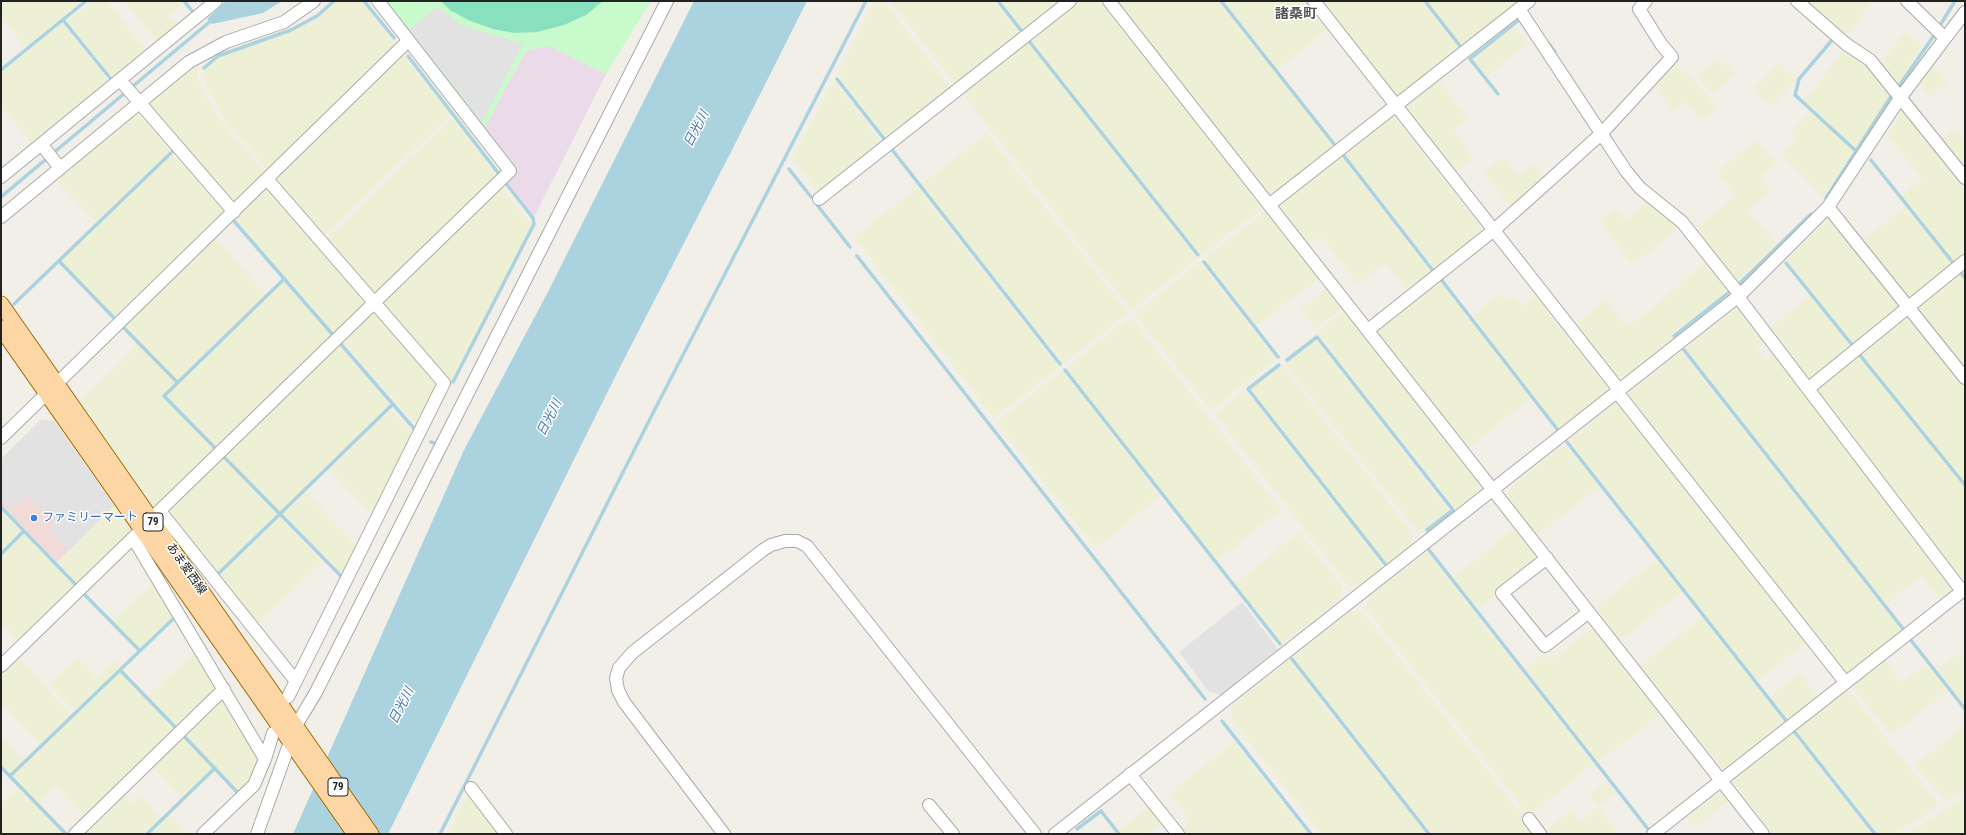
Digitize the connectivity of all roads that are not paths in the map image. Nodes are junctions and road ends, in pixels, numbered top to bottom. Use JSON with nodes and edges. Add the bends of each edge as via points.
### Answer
{"nodes":[{"id":1,"x":216,"y":1,"type":"edge"},
{"id":2,"x":314,"y":1,"type":"edge"},
{"id":3,"x":378,"y":1,"type":"edge"},
{"id":4,"x":667,"y":1,"type":"edge"},
{"id":5,"x":1070,"y":1,"type":"edge"},
{"id":6,"x":1109,"y":1,"type":"edge"},
{"id":7,"x":1314,"y":1,"type":"edge"},
{"id":8,"x":1797,"y":1,"type":"edge"},
{"id":9,"x":1907,"y":1,"type":"edge"},
{"id":10,"x":1639,"y":4,"type":"edge"},
{"id":11,"x":1524,"y":5,"type":"edge"},
{"id":12,"x":1965,"y":12,"type":"edge"},
{"id":13,"x":1945,"y":38,"type":"junction"},
{"id":14,"x":408,"y":41,"type":"junction"},
{"id":15,"x":122,"y":82,"type":"junction"},
{"id":16,"x":1900,"y":98,"type":"junction"},
{"id":17,"x":138,"y":100,"type":"junction"},
{"id":18,"x":1397,"y":104,"type":"junction"},
{"id":19,"x":1602,"y":132,"type":"junction"},
{"id":20,"x":42,"y":145,"type":"junction"},
{"id":21,"x":60,"y":168,"type":"junction"},
{"id":22,"x":1,"y":177,"type":"edge"},
{"id":23,"x":1965,"y":178,"type":"edge"},
{"id":24,"x":267,"y":179,"type":"junction"},
{"id":25,"x":819,"y":199,"type":"dead end"},
{"id":26,"x":1269,"y":205,"type":"junction"},
{"id":27,"x":1828,"y":207,"type":"junction"},
{"id":28,"x":234,"y":212,"type":"junction"},
{"id":29,"x":1,"y":217,"type":"edge"},
{"id":30,"x":1494,"y":230,"type":"junction"},
{"id":31,"x":1965,"y":261,"type":"edge"},
{"id":32,"x":1739,"y":296,"type":"junction"},
{"id":33,"x":374,"y":303,"type":"junction"},
{"id":34,"x":1,"y":304,"type":"edge"},
{"id":35,"x":1908,"y":307,"type":"junction"},
{"id":36,"x":1,"y":328,"type":"edge"},
{"id":37,"x":1368,"y":330,"type":"junction"},
{"id":38,"x":1965,"y":378,"type":"edge"},
{"id":39,"x":1809,"y":388,"type":"junction"},
{"id":40,"x":52,"y":389,"type":"junction"},
{"id":41,"x":1618,"y":392,"type":"junction"},
{"id":42,"x":1,"y":438,"type":"edge"},
{"id":43,"x":1493,"y":490,"type":"junction"},
{"id":44,"x":147,"y":524,"type":"junction"},
{"id":45,"x":1547,"y":558,"type":"junction"},
{"id":46,"x":1964,"y":590,"type":"edge"},
{"id":47,"x":1589,"y":612,"type":"junction"},
{"id":48,"x":1,"y":666,"type":"edge"},
{"id":49,"x":295,"y":680,"type":"junction"},
{"id":50,"x":1845,"y":682,"type":"junction"},
{"id":51,"x":224,"y":689,"type":"junction"},
{"id":52,"x":288,"y":697,"type":"dead end"},
{"id":53,"x":295,"y":727,"type":"junction"},
{"id":54,"x":273,"y":733,"type":"dead end"},
{"id":55,"x":298,"y":745,"type":"junction"},
{"id":56,"x":265,"y":759,"type":"junction"},
{"id":57,"x":1130,"y":774,"type":"junction"},
{"id":58,"x":1722,"y":781,"type":"junction"},
{"id":59,"x":470,"y":788,"type":"dead end"},
{"id":60,"x":929,"y":805,"type":"dead end"},
{"id":61,"x":1528,"y":819,"type":"dead end"},
{"id":62,"x":75,"y":834,"type":"edge"},
{"id":63,"x":203,"y":834,"type":"edge"},
{"id":64,"x":257,"y":834,"type":"edge"},
{"id":65,"x":355,"y":834,"type":"edge"},
{"id":66,"x":371,"y":834,"type":"edge"},
{"id":67,"x":506,"y":834,"type":"edge"},
{"id":68,"x":724,"y":834,"type":"edge"},
{"id":69,"x":952,"y":834,"type":"edge"},
{"id":70,"x":1035,"y":834,"type":"edge"},
{"id":71,"x":1055,"y":834,"type":"edge"},
{"id":72,"x":1178,"y":834,"type":"edge"},
{"id":73,"x":1540,"y":834,"type":"edge"},
{"id":74,"x":1653,"y":834,"type":"edge"},
{"id":75,"x":1763,"y":834,"type":"edge"}],
"edges":[{"from":1,"to":15,"type":"street"},
{"from":2,"to":17,"type":"street","via":[[284,22],[263,28],[200,55]]},
{"from":3,"to":14,"type":"street"},
{"from":4,"to":53,"type":"street","via":[[318,687]]},
{"from":5,"to":25,"type":"street"},
{"from":6,"to":26,"type":"street"},
{"from":7,"to":18,"type":"street"},
{"from":8,"to":16,"type":"street","via":[[1846,44],[1870,60]]},
{"from":9,"to":13,"type":"street"},
{"from":10,"to":19,"type":"street","via":[[1661,44],[1672,57]]},
{"from":11,"to":18,"type":"street"},
{"from":11,"to":19,"type":"street"},
{"from":12,"to":13,"type":"street"},
{"from":13,"to":16,"type":"street"},
{"from":14,"to":24,"type":"street"},
{"from":14,"to":33,"type":"street","via":[[510,171]]},
{"from":15,"to":17,"type":"street"},
{"from":15,"to":20,"type":"street"},
{"from":16,"to":23,"type":"street"},
{"from":16,"to":27,"type":"street"},
{"from":17,"to":21,"type":"street"},
{"from":17,"to":28,"type":"street"},
{"from":18,"to":26,"type":"street"},
{"from":18,"to":30,"type":"street"},
{"from":19,"to":30,"type":"street"},
{"from":19,"to":32,"type":"street","via":[[1626,171],[1640,188],[1682,222]]},
{"from":20,"to":21,"type":"street"},
{"from":20,"to":22,"type":"street"},
{"from":21,"to":29,"type":"street"},
{"from":24,"to":28,"type":"street"},
{"from":24,"to":33,"type":"street"},
{"from":26,"to":37,"type":"street"},
{"from":27,"to":32,"type":"street"},
{"from":27,"to":35,"type":"street"},
{"from":28,"to":40,"type":"street"},
{"from":30,"to":37,"type":"street"},
{"from":30,"to":41,"type":"street"},
{"from":31,"to":35,"type":"street"},
{"from":32,"to":39,"type":"street"},
{"from":32,"to":41,"type":"street"},
{"from":33,"to":44,"type":"street"},
{"from":33,"to":49,"type":"street","via":[[444,383]]},
{"from":34,"to":40,"type":"main road","name":"あま愛西線","number":"79"},
{"from":35,"to":38,"type":"street"},
{"from":35,"to":39,"type":"street"},
{"from":36,"to":40,"type":"main road","name":"あま愛西線","number":"79"},
{"from":37,"to":43,"type":"street"},
{"from":39,"to":46,"type":"street"},
{"from":40,"to":42,"type":"street"},
{"from":40,"to":44,"type":"main road","name":"あま愛西線","number":"79"},
{"from":41,"to":43,"type":"street"},
{"from":41,"to":50,"type":"street"},
{"from":43,"to":45,"type":"street"},
{"from":43,"to":57,"type":"street"},
{"from":44,"to":48,"type":"street"},
{"from":44,"to":49,"type":"street"},
{"from":44,"to":51,"type":"street"},
{"from":44,"to":53,"type":"main road","name":"あま愛西線","number":"79"},
{"from":44,"to":55,"type":"main road","name":"あま愛西線","number":"79"},
{"from":45,"to":47,"type":"street"},
{"from":45,"to":47,"type":"street","via":[[1502,593],[1545,646]]},
{"from":46,"to":50,"type":"street"},
{"from":47,"to":58,"type":"street"},
{"from":49,"to":52,"type":"street"},
{"from":50,"to":58,"type":"street"},
{"from":51,"to":56,"type":"street"},
{"from":51,"to":62,"type":"street"},
{"from":53,"to":55,"type":"main road","name":"あま愛西線","number":"79"},
{"from":54,"to":56,"type":"street"},
{"from":55,"to":64,"type":"street"},
{"from":55,"to":65,"type":"main road","name":"あま愛西線","number":"79"},
{"from":55,"to":66,"type":"main road","name":"あま愛西線","number":"79"},
{"from":56,"to":63,"type":"street","via":[[254,785]]},
{"from":57,"to":71,"type":"street"},
{"from":57,"to":72,"type":"street"},
{"from":58,"to":74,"type":"street"},
{"from":58,"to":75,"type":"street"},
{"from":59,"to":67,"type":"street"},
{"from":60,"to":69,"type":"street"},
{"from":61,"to":73,"type":"street"},
{"from":68,"to":70,"type":"street","via":[[624,702],[616,678],[619,668],[632,653],[763,550],[785,540],[797,541],[807,546]]}]}
